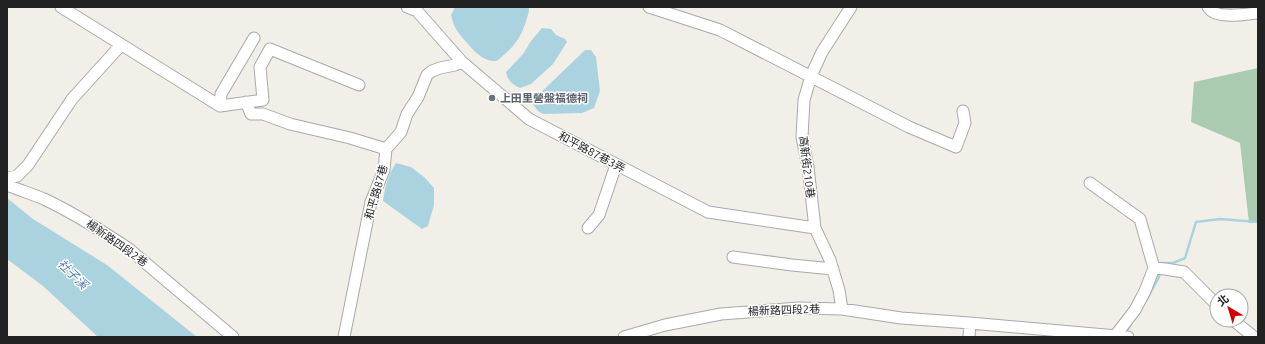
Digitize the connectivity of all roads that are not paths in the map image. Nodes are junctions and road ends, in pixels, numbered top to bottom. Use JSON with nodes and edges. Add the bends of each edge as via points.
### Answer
{"nodes":[{"id":1,"x":61,"y":7,"type":"edge"},
{"id":2,"x":407,"y":7,"type":"edge"},
{"id":3,"x":649,"y":7,"type":"edge"},
{"id":4,"x":851,"y":7,"type":"edge"},
{"id":5,"x":1208,"y":7,"type":"edge"},
{"id":6,"x":1258,"y":13,"type":"edge"},
{"id":7,"x":254,"y":38,"type":"dead end"},
{"id":8,"x":121,"y":44,"type":"junction"},
{"id":9,"x":462,"y":62,"type":"junction"},
{"id":10,"x":811,"y":76,"type":"junction"},
{"id":11,"x":359,"y":85,"type":"dead end"},
{"id":12,"x":246,"y":102,"type":"junction"},
{"id":13,"x":220,"y":106,"type":"junction"},
{"id":14,"x":963,"y":111,"type":"dead end"},
{"id":15,"x":386,"y":149,"type":"junction"},
{"id":16,"x":616,"y":165,"type":"junction"},
{"id":17,"x":7,"y":178,"type":"edge"},
{"id":18,"x":1090,"y":184,"type":"dead end"},
{"id":19,"x":7,"y":185,"type":"edge"},
{"id":20,"x":588,"y":228,"type":"dead end"},
{"id":21,"x":815,"y":228,"type":"junction"},
{"id":22,"x":733,"y":257,"type":"dead end"},
{"id":23,"x":1154,"y":268,"type":"junction"},
{"id":24,"x":833,"y":269,"type":"junction"},
{"id":25,"x":1209,"y":297,"type":"edge"},
{"id":26,"x":842,"y":309,"type":"junction"},
{"id":27,"x":970,"y":323,"type":"junction"},
{"id":28,"x":1243,"y":328,"type":"edge"},
{"id":29,"x":1115,"y":336,"type":"junction"},
{"id":30,"x":233,"y":337,"type":"edge"},
{"id":31,"x":344,"y":337,"type":"edge"},
{"id":32,"x":624,"y":337,"type":"edge"},
{"id":33,"x":969,"y":337,"type":"edge"},
{"id":34,"x":1128,"y":337,"type":"edge"},
{"id":35,"x":1254,"y":337,"type":"edge"}],
"edges":[{"from":1,"to":8,"type":"street"},
{"from":2,"to":9,"type":"street","name":"和平路87巷3弄","via":[[417,11]]},
{"from":3,"to":10,"type":"street","via":[[720,30]]},
{"from":4,"to":10,"type":"street","name":"高新街210巷","via":[[822,52]]},
{"from":5,"to":6,"type":"street","via":[[1221,15]]},
{"from":7,"to":13,"type":"street","via":[[221,94]]},
{"from":8,"to":13,"type":"street"},
{"from":8,"to":17,"type":"street","via":[[72,99],[28,164],[17,176]]},
{"from":9,"to":15,"type":"street","via":[[440,68],[427,75],[418,97],[407,114],[401,132]]},
{"from":9,"to":16,"type":"street","name":"和平路87巷3弄","via":[[529,119]]},
{"from":10,"to":14,"type":"street","via":[[909,127],[956,147],[965,123]]},
{"from":10,"to":21,"type":"street","name":"高新街210巷","via":[[804,100],[802,137]]},
{"from":11,"to":12,"type":"street","via":[[270,49],[260,67],[263,100]]},
{"from":12,"to":13,"type":"street"},
{"from":12,"to":15,"type":"street","name":"和平路87巷","via":[[251,114],[263,114],[290,124]]},
{"from":15,"to":31,"type":"street","name":"和平路87巷","via":[[384,170],[371,202]]},
{"from":16,"to":20,"type":"street","via":[[599,215]]},
{"from":16,"to":21,"type":"street","name":"和平路87巷3弄","via":[[708,212]]},
{"from":18,"to":23,"type":"street","via":[[1140,219]]},
{"from":19,"to":30,"type":"street","name":"楊新路四段2巷","via":[[44,199],[113,238]]},
{"from":21,"to":24,"type":"street","name":"高新街210巷"},
{"from":22,"to":24,"type":"street"},
{"from":23,"to":25,"type":"street","via":[[1184,272]]},
{"from":23,"to":29,"type":"street","via":[[1135,310]]},
{"from":24,"to":26,"type":"street","name":"高新街210巷"},
{"from":26,"to":27,"type":"street","name":"楊新路四段2巷","via":[[901,318]]},
{"from":26,"to":32,"type":"street","name":"楊新路四段2巷","via":[[799,308],[721,314],[665,325]]},
{"from":27,"to":29,"type":"street","name":"楊新路四段2巷"},
{"from":27,"to":33,"type":"street"},
{"from":28,"to":35,"type":"street"},
{"from":29,"to":34,"type":"street","name":"楊新路四段2巷"}]}
